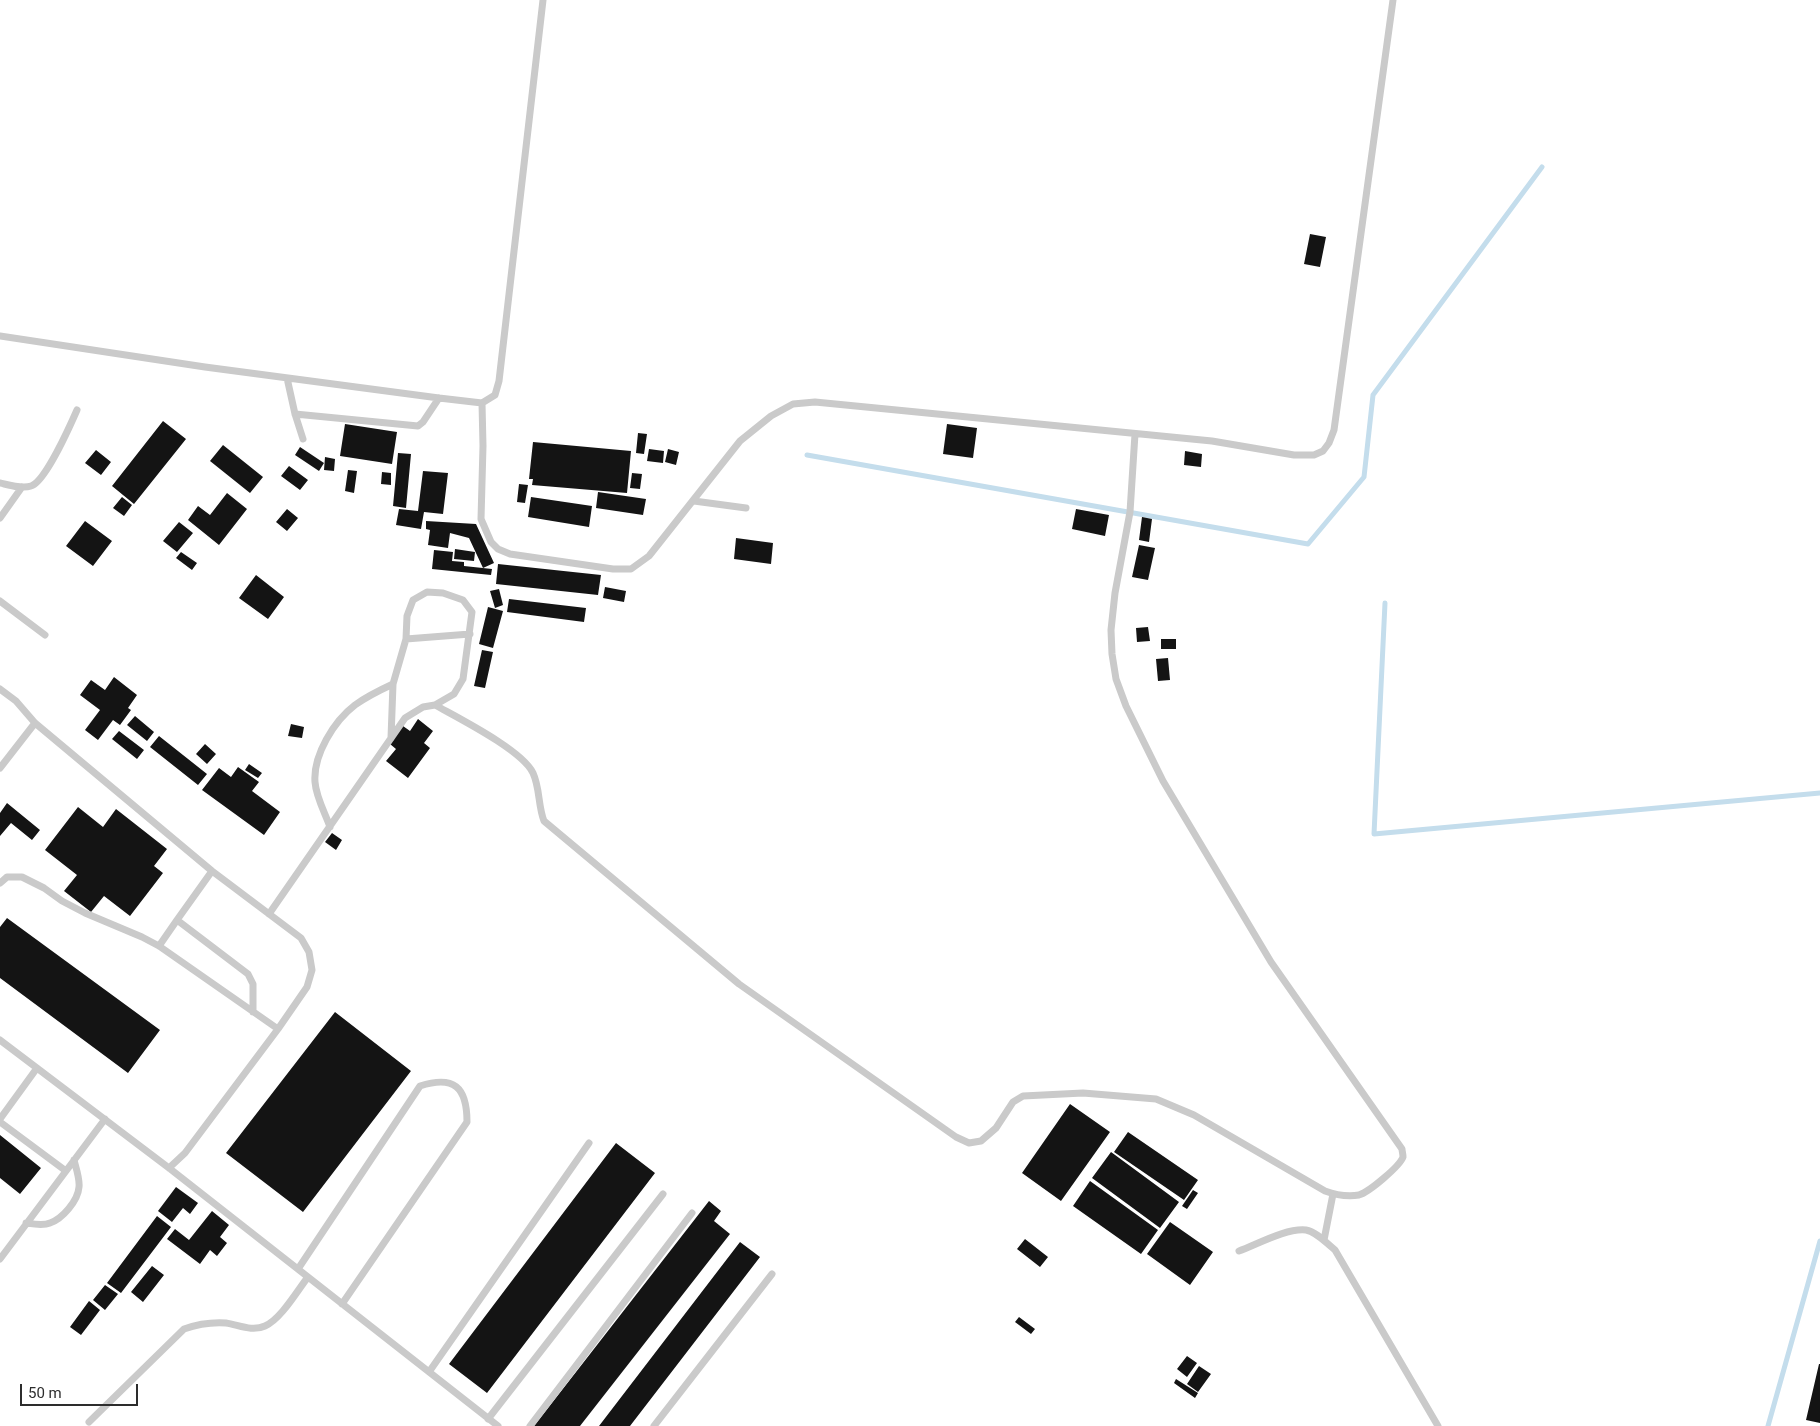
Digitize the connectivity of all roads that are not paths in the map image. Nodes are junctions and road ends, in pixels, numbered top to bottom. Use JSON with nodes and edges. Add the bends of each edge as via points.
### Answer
{"nodes":[{"id":1,"x":543,"y":0,"type":"edge"},
{"id":2,"x":1393,"y":0,"type":"edge"},
{"id":3,"x":0,"y":336,"type":"edge"},
{"id":4,"x":287,"y":378,"type":"junction"},
{"id":5,"x":439,"y":398,"type":"junction"},
{"id":6,"x":482,"y":403,"type":"junction"},
{"id":7,"x":77,"y":410,"type":"dead end"},
{"id":8,"x":295,"y":414,"type":"junction"},
{"id":9,"x":1135,"y":434,"type":"junction"},
{"id":10,"x":303,"y":439,"type":"dead end"},
{"id":11,"x":0,"y":483,"type":"edge"},
{"id":12,"x":22,"y":487,"type":"junction"},
{"id":13,"x":694,"y":501,"type":"junction"},
{"id":14,"x":746,"y":508,"type":"dead end"},
{"id":15,"x":0,"y":518,"type":"edge"},
{"id":16,"x":0,"y":602,"type":"edge"},
{"id":17,"x":470,"y":634,"type":"junction"},
{"id":18,"x":45,"y":635,"type":"dead end"},
{"id":19,"x":406,"y":640,"type":"junction"},
{"id":20,"x":392,"y":684,"type":"junction"},
{"id":21,"x":0,"y":689,"type":"edge"},
{"id":22,"x":435,"y":705,"type":"junction"},
{"id":23,"x":35,"y":723,"type":"junction"},
{"id":24,"x":391,"y":738,"type":"junction"},
{"id":25,"x":0,"y":768,"type":"edge"},
{"id":26,"x":330,"y":827,"type":"junction"},
{"id":27,"x":212,"y":871,"type":"junction"},
{"id":28,"x":0,"y":882,"type":"edge"},
{"id":29,"x":269,"y":914,"type":"junction"},
{"id":30,"x":177,"y":920,"type":"junction"},
{"id":31,"x":158,"y":946,"type":"junction"},
{"id":32,"x":253,"y":1012,"type":"junction"},
{"id":33,"x":278,"y":1029,"type":"junction"},
{"id":34,"x":0,"y":1040,"type":"edge"},
{"id":35,"x":37,"y":1068,"type":"junction"},
{"id":36,"x":104,"y":1119,"type":"junction"},
{"id":37,"x":0,"y":1121,"type":"edge"},
{"id":38,"x":589,"y":1144,"type":"dead end"},
{"id":39,"x":74,"y":1160,"type":"junction"},
{"id":40,"x":169,"y":1168,"type":"junction"},
{"id":41,"x":66,"y":1171,"type":"junction"},
{"id":42,"x":663,"y":1194,"type":"dead end"},
{"id":43,"x":1333,"y":1194,"type":"junction"},
{"id":44,"x":692,"y":1213,"type":"dead end"},
{"id":45,"x":26,"y":1223,"type":"junction"},
{"id":46,"x":1324,"y":1240,"type":"junction"},
{"id":47,"x":1239,"y":1251,"type":"dead end"},
{"id":48,"x":0,"y":1259,"type":"edge"},
{"id":49,"x":298,"y":1269,"type":"junction"},
{"id":50,"x":772,"y":1274,"type":"dead end"},
{"id":51,"x":308,"y":1277,"type":"junction"},
{"id":52,"x":342,"y":1304,"type":"junction"},
{"id":53,"x":429,"y":1372,"type":"junction"},
{"id":54,"x":488,"y":1418,"type":"junction"},
{"id":55,"x":89,"y":1422,"type":"dead end"},
{"id":56,"x":498,"y":1426,"type":"edge"},
{"id":57,"x":530,"y":1426,"type":"edge"},
{"id":58,"x":654,"y":1426,"type":"edge"},
{"id":59,"x":1438,"y":1426,"type":"edge"}],
"edges":[{"from":1,"to":6,"type":"lane","via":[[500,381],[495,395]]},
{"from":2,"to":9,"type":"lane","via":[[1334,430],[1329,442],[1323,451],[1314,455],[1294,455]]},
{"from":3,"to":4,"type":"lane"},
{"from":4,"to":5,"type":"lane"},
{"from":4,"to":8,"type":"lane"},
{"from":5,"to":6,"type":"lane"},
{"from":5,"to":8,"type":"lane","via":[[418,426]]},
{"from":6,"to":13,"type":"lane","via":[[481,519],[491,542],[498,549],[510,554],[613,569],[631,568],[650,556]]},
{"from":7,"to":12,"type":"lane","via":[[42,479]]},
{"from":8,"to":10,"type":"lane"},
{"from":9,"to":13,"type":"lane","via":[[815,402],[793,404],[771,416],[740,442]]},
{"from":9,"to":43,"type":"lane","via":[[1130,512],[1110,630],[1116,679],[1163,781],[1271,962],[1402,1149],[1399,1163],[1374,1186],[1361,1194]]},
{"from":11,"to":12,"type":"lane"},
{"from":12,"to":15,"type":"lane"},
{"from":13,"to":14,"type":"lane"},
{"from":16,"to":18,"type":"lane"},
{"from":17,"to":19,"type":"lane"},
{"from":17,"to":19,"type":"lane","via":[[472,612],[463,600],[427,592],[413,600],[407,616]]},
{"from":17,"to":22,"type":"lane","via":[[463,679],[454,694]]},
{"from":19,"to":20,"type":"lane"},
{"from":20,"to":24,"type":"lane"},
{"from":20,"to":26,"type":"lane","via":[[355,705],[322,745],[315,783]]},
{"from":21,"to":23,"type":"lane"},
{"from":22,"to":24,"type":"lane","via":[[423,707],[405,718]]},
{"from":22,"to":43,"type":"lane","via":[[495,739],[520,758],[532,771],[544,821],[739,984],[956,1137],[969,1143],[981,1141],[996,1128],[1013,1102],[1022,1096],[1083,1093],[1156,1100],[1194,1115]]},
{"from":23,"to":25,"type":"lane"},
{"from":23,"to":27,"type":"lane"},
{"from":24,"to":26,"type":"lane"},
{"from":26,"to":29,"type":"lane"},
{"from":27,"to":29,"type":"lane"},
{"from":27,"to":30,"type":"lane"},
{"from":28,"to":31,"type":"lane","via":[[8,877],[22,877],[101,922]]},
{"from":29,"to":33,"type":"lane","via":[[301,938],[309,952],[312,970],[307,987]]},
{"from":30,"to":31,"type":"lane"},
{"from":30,"to":32,"type":"lane","via":[[248,974],[253,984]]},
{"from":31,"to":32,"type":"lane"},
{"from":32,"to":33,"type":"lane"},
{"from":33,"to":40,"type":"lane","via":[[185,1153]]},
{"from":34,"to":35,"type":"lane"},
{"from":35,"to":36,"type":"lane"},
{"from":35,"to":37,"type":"lane"},
{"from":36,"to":39,"type":"lane"},
{"from":36,"to":40,"type":"lane"},
{"from":37,"to":41,"type":"lane"},
{"from":38,"to":53,"type":"lane"},
{"from":39,"to":41,"type":"lane"},
{"from":39,"to":45,"type":"lane","via":[[79,1187],[69,1208],[48,1224]]},
{"from":40,"to":49,"type":"lane"},
{"from":41,"to":45,"type":"lane"},
{"from":42,"to":54,"type":"lane"},
{"from":43,"to":46,"type":"lane"},
{"from":44,"to":57,"type":"lane"},
{"from":45,"to":48,"type":"lane"},
{"from":46,"to":47,"type":"lane","via":[[1306,1230],[1288,1232]]},
{"from":46,"to":59,"type":"lane","via":[[1334,1250]]},
{"from":49,"to":51,"type":"lane"},
{"from":49,"to":52,"type":"lane","via":[[420,1086],[434,1081],[448,1082],[462,1092],[467,1122]]},
{"from":50,"to":58,"type":"lane"},
{"from":51,"to":52,"type":"lane"},
{"from":51,"to":55,"type":"lane","via":[[281,1313],[266,1326],[255,1329],[226,1323],[202,1323],[184,1329]]},
{"from":52,"to":53,"type":"lane"},
{"from":53,"to":54,"type":"lane"},
{"from":54,"to":56,"type":"lane"}]}
